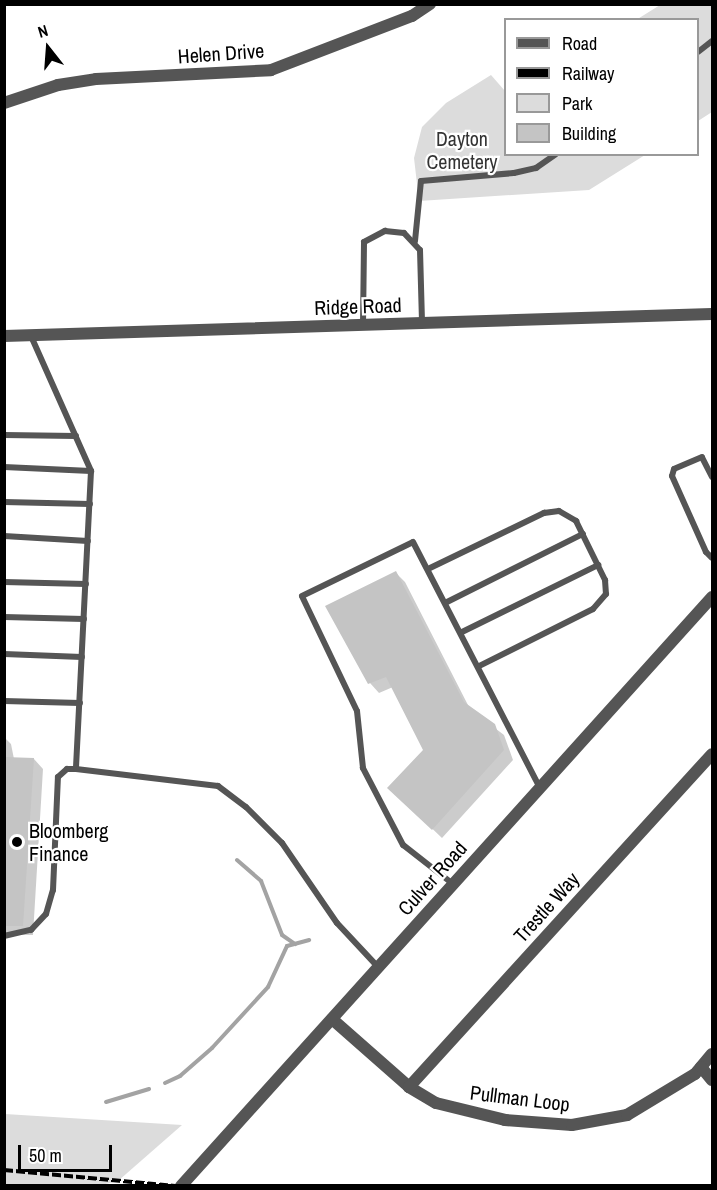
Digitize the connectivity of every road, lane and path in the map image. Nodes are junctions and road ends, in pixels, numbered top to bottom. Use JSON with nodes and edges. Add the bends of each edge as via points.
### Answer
{"nodes":[{"id":1,"x":430,"y":4,"type":"edge"},
{"id":2,"x":712,"y":41,"type":"edge"},
{"id":3,"x":699,"y":51,"type":"edge"},
{"id":4,"x":4,"y":103,"type":"edge"},
{"id":5,"x":553,"y":156,"type":"edge"},
{"id":6,"x":415,"y":241,"type":"junction"},
{"id":7,"x":712,"y":314,"type":"edge"},
{"id":8,"x":422,"y":323,"type":"junction"},
{"id":9,"x":363,"y":325,"type":"junction"},
{"id":10,"x":4,"y":336,"type":"edge"},
{"id":11,"x":31,"y":336,"type":"junction"},
{"id":12,"x":4,"y":435,"type":"edge"},
{"id":13,"x":76,"y":436,"type":"junction"},
{"id":14,"x":4,"y":467,"type":"edge"},
{"id":15,"x":91,"y":471,"type":"junction"},
{"id":16,"x":712,"y":477,"type":"edge"},
{"id":17,"x":4,"y":502,"type":"edge"},
{"id":18,"x":90,"y":504,"type":"junction"},
{"id":19,"x":583,"y":534,"type":"junction"},
{"id":20,"x":4,"y":536,"type":"edge"},
{"id":21,"x":88,"y":541,"type":"junction"},
{"id":22,"x":712,"y":558,"type":"edge"},
{"id":23,"x":598,"y":565,"type":"junction"},
{"id":24,"x":430,"y":568,"type":"junction"},
{"id":25,"x":4,"y":582,"type":"edge"},
{"id":26,"x":86,"y":584,"type":"junction"},
{"id":27,"x":712,"y":597,"type":"edge"},
{"id":28,"x":447,"y":602,"type":"junction"},
{"id":29,"x":4,"y":617,"type":"edge"},
{"id":30,"x":84,"y":619,"type":"junction"},
{"id":31,"x":462,"y":632,"type":"junction"},
{"id":32,"x":4,"y":654,"type":"edge"},
{"id":33,"x":82,"y":657,"type":"junction"},
{"id":34,"x":479,"y":666,"type":"junction"},
{"id":35,"x":4,"y":700,"type":"edge"},
{"id":36,"x":80,"y":703,"type":"junction"},
{"id":37,"x":712,"y":754,"type":"edge"},
{"id":38,"x":76,"y":769,"type":"junction"},
{"id":39,"x":540,"y":788,"type":"junction"},
{"id":40,"x":453,"y":884,"type":"junction"},
{"id":41,"x":4,"y":936,"type":"edge"},
{"id":42,"x":378,"y":968,"type":"junction"},
{"id":43,"x":332,"y":1019,"type":"junction"},
{"id":44,"x":712,"y":1054,"type":"edge"},
{"id":45,"x":701,"y":1067,"type":"junction"},
{"id":46,"x":712,"y":1080,"type":"edge"},
{"id":47,"x":408,"y":1087,"type":"junction"},
{"id":48,"x":181,"y":1185,"type":"edge"}],
"edges":[{"from":1,"to":4,"type":"street","name":"Helen Drive","via":[[412,16],[271,70],[96,79],[58,85]]},
{"from":2,"to":3,"type":"lane"},
{"from":5,"to":6,"type":"lane","via":[[536,168],[514,173],[421,181]]},
{"from":6,"to":8,"type":"lane","via":[[421,265]]},
{"from":6,"to":9,"type":"lane","via":[[395,231],[376,234],[363,242]]},
{"from":7,"to":8,"type":"street","name":"Ridge Road"},
{"from":8,"to":9,"type":"street","name":"Ridge Road"},
{"from":9,"to":11,"type":"street","name":"Ridge Road"},
{"from":10,"to":11,"type":"street","name":"Ridge Road"},
{"from":11,"to":13,"type":"lane"},
{"from":12,"to":13,"type":"lane"},
{"from":13,"to":15,"type":"lane"},
{"from":14,"to":15,"type":"lane"},
{"from":15,"to":18,"type":"lane"},
{"from":16,"to":22,"type":"lane","via":[[702,458],[674,469],[672,476]]},
{"from":17,"to":18,"type":"lane"},
{"from":18,"to":21,"type":"lane"},
{"from":19,"to":23,"type":"lane"},
{"from":19,"to":24,"type":"lane","via":[[576,521],[559,511],[544,513]]},
{"from":19,"to":28,"type":"lane"},
{"from":20,"to":21,"type":"lane"},
{"from":21,"to":26,"type":"lane"},
{"from":23,"to":31,"type":"lane"},
{"from":23,"to":34,"type":"lane","via":[[606,594],[593,609]]},
{"from":24,"to":28,"type":"lane"},
{"from":24,"to":40,"type":"lane","via":[[413,542],[302,596],[357,711],[363,768],[403,845]]},
{"from":25,"to":26,"type":"lane"},
{"from":26,"to":30,"type":"lane"},
{"from":27,"to":39,"type":"street","name":"Culver Road"},
{"from":28,"to":31,"type":"lane"},
{"from":29,"to":30,"type":"lane"},
{"from":30,"to":33,"type":"lane"},
{"from":31,"to":34,"type":"lane"},
{"from":32,"to":33,"type":"lane"},
{"from":33,"to":36,"type":"lane"},
{"from":34,"to":39,"type":"lane"},
{"from":35,"to":36,"type":"lane"},
{"from":36,"to":38,"type":"lane"},
{"from":37,"to":47,"type":"street","name":"Trestle Way"},
{"from":38,"to":41,"type":"lane","via":[[67,769],[58,777],[53,891],[46,914],[31,930]]},
{"from":38,"to":42,"type":"lane","via":[[218,786],[282,843],[337,923]]},
{"from":39,"to":40,"type":"street","name":"Culver Road"},
{"from":40,"to":42,"type":"street","name":"Culver Road"},
{"from":42,"to":43,"type":"street","name":"Culver Road"},
{"from":43,"to":47,"type":"street","name":"Pullman Loop"},
{"from":43,"to":48,"type":"street","name":"Culver Road"},
{"from":44,"to":45,"type":"street","name":"Pullman Loop"},
{"from":45,"to":46,"type":"street"},
{"from":45,"to":47,"type":"street","name":"Pullman Loop","via":[[654,1102],[627,1115],[572,1125],[472,1115],[436,1103]]}]}
